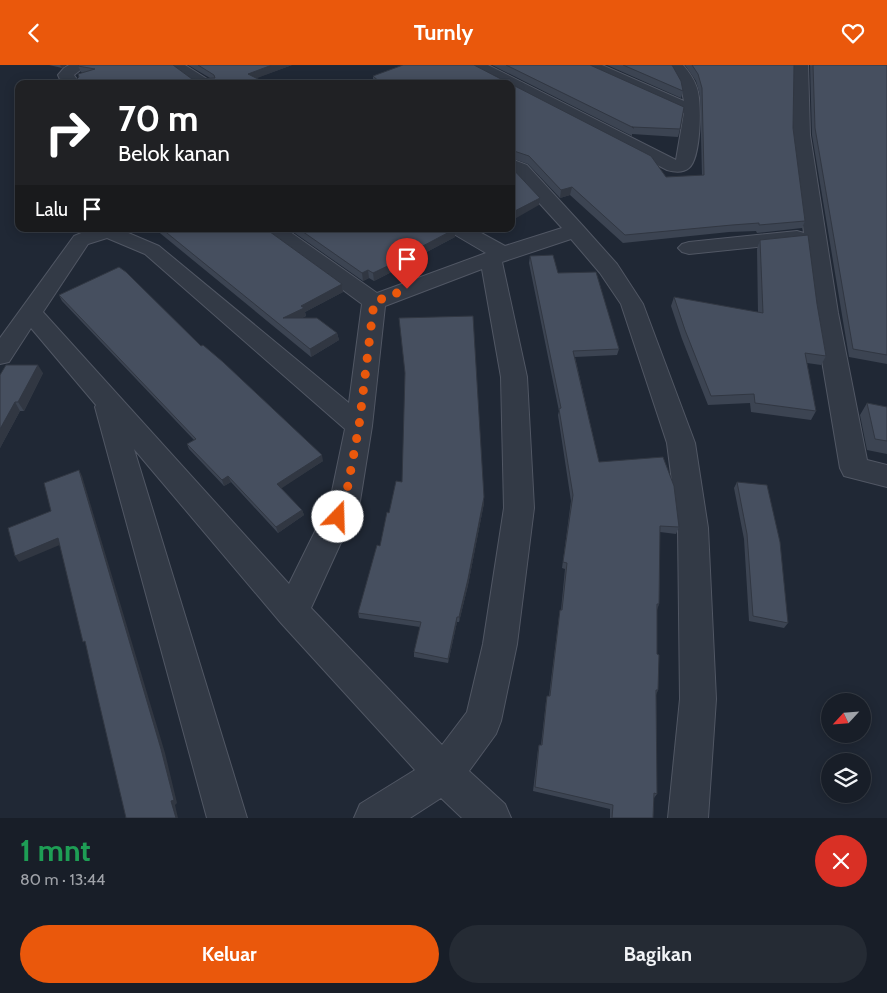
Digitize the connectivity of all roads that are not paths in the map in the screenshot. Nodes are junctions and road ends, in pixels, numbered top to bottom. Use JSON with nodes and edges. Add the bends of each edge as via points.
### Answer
{"nodes":[{"id":1,"x":80,"y":65,"type":"edge"},
{"id":2,"x":174,"y":65,"type":"edge"},
{"id":3,"x":476,"y":65,"type":"edge"},
{"id":4,"x":590,"y":65,"type":"edge"},
{"id":5,"x":675,"y":65,"type":"edge"},
{"id":6,"x":800,"y":65,"type":"edge"},
{"id":7,"x":631,"y":67,"type":"edge"},
{"id":8,"x":607,"y":73,"type":"junction"},
{"id":9,"x":67,"y":80,"type":"edge"},
{"id":10,"x":200,"y":80,"type":"edge"},
{"id":11,"x":505,"y":80,"type":"edge"},
{"id":12,"x":515,"y":85,"type":"edge"},
{"id":13,"x":692,"y":111,"type":"junction"},
{"id":14,"x":515,"y":166,"type":"edge"},
{"id":15,"x":576,"y":230,"type":"junction"},
{"id":16,"x":277,"y":232,"type":"edge"},
{"id":17,"x":464,"y":232,"type":"edge"},
{"id":18,"x":815,"y":235,"type":"junction"},
{"id":19,"x":689,"y":248,"type":"dead end"},
{"id":20,"x":497,"y":256,"type":"junction"},
{"id":21,"x":374,"y":302,"type":"junction"},
{"id":22,"x":31,"y":313,"type":"junction"},
{"id":23,"x":0,"y":356,"type":"edge"},
{"id":24,"x":105,"y":398,"type":"junction"},
{"id":25,"x":359,"y":426,"type":"junction"},
{"id":26,"x":887,"y":475,"type":"edge"},
{"id":27,"x":292,"y":612,"type":"junction"},
{"id":28,"x":444,"y":774,"type":"junction"},
{"id":29,"x":227,"y":818,"type":"edge"},
{"id":30,"x":374,"y":818,"type":"edge"},
{"id":31,"x":491,"y":818,"type":"edge"},
{"id":32,"x":688,"y":818,"type":"edge"}],
"edges":[{"from":1,"to":9,"type":"street","via":[[69,71]]},
{"from":2,"to":10,"type":"street"},
{"from":3,"to":11,"type":"street"},
{"from":4,"to":8,"type":"street"},
{"from":5,"to":13,"type":"street","via":[[692,91]]},
{"from":6,"to":18,"type":"street","via":[[801,135]]},
{"from":7,"to":8,"type":"street"},
{"from":8,"to":13,"type":"street"},
{"from":12,"to":13,"type":"street","via":[[669,165],[684,163]]},
{"from":14,"to":15,"type":"street"},
{"from":15,"to":20,"type":"street"},
{"from":15,"to":32,"type":"street","via":[[632,304],[681,443],[693,528],[698,699]]},
{"from":16,"to":21,"type":"street"},
{"from":17,"to":20,"type":"street"},
{"from":18,"to":19,"type":"street"},
{"from":18,"to":26,"type":"street","via":[[854,468]]},
{"from":20,"to":21,"type":"street"},
{"from":20,"to":28,"type":"street","via":[[514,377],[519,508],[500,644],[483,721]]},
{"from":21,"to":25,"type":"street"},
{"from":22,"to":23,"type":"street"},
{"from":22,"to":24,"type":"street"},
{"from":22,"to":25,"type":"street","via":[[80,240],[109,232],[152,250]]},
{"from":24,"to":27,"type":"street"},
{"from":24,"to":29,"type":"street"},
{"from":25,"to":27,"type":"street","via":[[345,501]]},
{"from":27,"to":28,"type":"street"},
{"from":28,"to":30,"type":"street"},
{"from":28,"to":31,"type":"street"}]}
